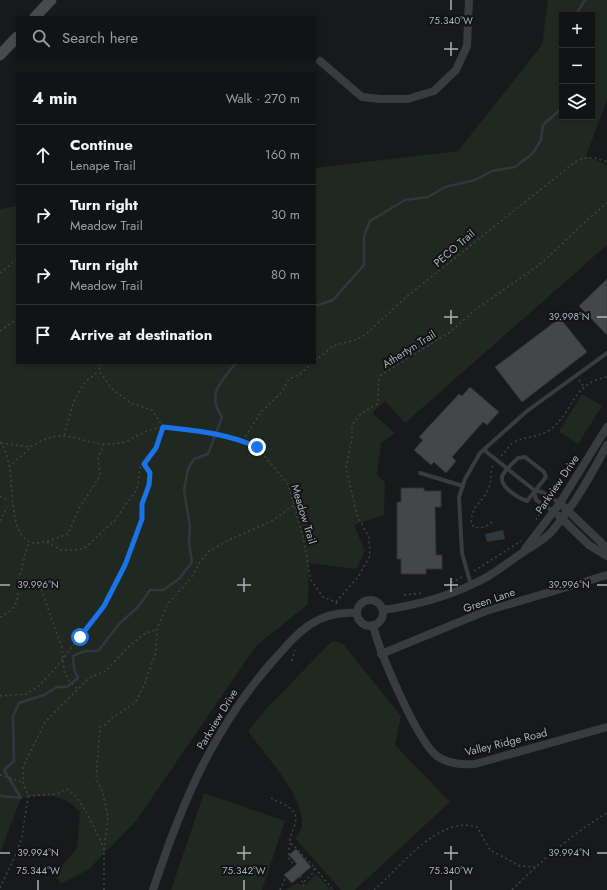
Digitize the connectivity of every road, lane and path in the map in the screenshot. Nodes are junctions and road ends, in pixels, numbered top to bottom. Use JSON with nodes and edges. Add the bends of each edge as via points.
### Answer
{"nodes":[{"id":1,"x":51,"y":0,"type":"edge"},
{"id":2,"x":469,"y":0,"type":"edge"},
{"id":3,"x":36,"y":16,"type":"edge"},
{"id":4,"x":16,"y":38,"type":"edge"},
{"id":5,"x":0,"y":55,"type":"edge"},
{"id":6,"x":320,"y":61,"type":"dead end"},
{"id":7,"x":607,"y":162,"type":"edge"},
{"id":8,"x":607,"y":203,"type":"edge"},
{"id":9,"x":16,"y":260,"type":"edge"},
{"id":10,"x":0,"y":273,"type":"edge"},
{"id":11,"x":16,"y":321,"type":"edge"},
{"id":12,"x":0,"y":331,"type":"edge"},
{"id":13,"x":607,"y":353,"type":"edge"},
{"id":14,"x":316,"y":360,"type":"edge"},
{"id":15,"x":101,"y":364,"type":"edge"},
{"id":16,"x":311,"y":364,"type":"edge"},
{"id":17,"x":99,"y":371,"type":"junction"},
{"id":18,"x":576,"y":376,"type":"junction"},
{"id":19,"x":607,"y":377,"type":"edge"},
{"id":20,"x":584,"y":387,"type":"junction"},
{"id":21,"x":163,"y":427,"type":"junction"},
{"id":22,"x":607,"y":427,"type":"edge"},
{"id":23,"x":64,"y":435,"type":"junction"},
{"id":24,"x":243,"y":441,"type":"junction"},
{"id":25,"x":1,"y":443,"type":"edge"},
{"id":26,"x":104,"y":445,"type":"junction"},
{"id":27,"x":607,"y":445,"type":"edge"},
{"id":28,"x":30,"y":447,"type":"junction"},
{"id":29,"x":484,"y":450,"type":"junction"},
{"id":30,"x":500,"y":458,"type":"dead end"},
{"id":31,"x":144,"y":464,"type":"junction"},
{"id":32,"x":493,"y":465,"type":"dead end"},
{"id":33,"x":9,"y":467,"type":"junction"},
{"id":34,"x":507,"y":469,"type":"junction"},
{"id":35,"x":420,"y":473,"type":"dead end"},
{"id":36,"x":7,"y":486,"type":"dead end"},
{"id":37,"x":463,"y":486,"type":"junction"},
{"id":38,"x":534,"y":490,"type":"junction"},
{"id":39,"x":7,"y":493,"type":"dead end"},
{"id":40,"x":0,"y":496,"type":"edge"},
{"id":41,"x":7,"y":500,"type":"junction"},
{"id":42,"x":560,"y":503,"type":"junction"},
{"id":43,"x":294,"y":505,"type":"junction"},
{"id":44,"x":7,"y":508,"type":"junction"},
{"id":45,"x":542,"y":510,"type":"dead end"},
{"id":46,"x":553,"y":511,"type":"junction"},
{"id":47,"x":568,"y":511,"type":"junction"},
{"id":48,"x":8,"y":513,"type":"dead end"},
{"id":49,"x":562,"y":519,"type":"junction"},
{"id":50,"x":0,"y":521,"type":"edge"},
{"id":51,"x":535,"y":521,"type":"dead end"},
{"id":52,"x":492,"y":522,"type":"dead end"},
{"id":53,"x":16,"y":533,"type":"dead end"},
{"id":54,"x":522,"y":540,"type":"dead end"},
{"id":55,"x":45,"y":541,"type":"junction"},
{"id":56,"x":29,"y":542,"type":"junction"},
{"id":57,"x":607,"y":548,"type":"edge"},
{"id":58,"x":523,"y":552,"type":"junction"},
{"id":59,"x":607,"y":556,"type":"edge"},
{"id":60,"x":473,"y":572,"type":"dead end"},
{"id":61,"x":607,"y":575,"type":"edge"},
{"id":62,"x":462,"y":577,"type":"dead end"},
{"id":63,"x":38,"y":580,"type":"dead end"},
{"id":64,"x":471,"y":585,"type":"junction"},
{"id":65,"x":445,"y":586,"type":"dead end"},
{"id":66,"x":429,"y":592,"type":"dead end"},
{"id":67,"x":404,"y":596,"type":"dead end"},
{"id":68,"x":336,"y":602,"type":"junction"},
{"id":69,"x":339,"y":607,"type":"dead end"},
{"id":70,"x":383,"y":610,"type":"junction"},
{"id":71,"x":357,"y":613,"type":"junction"},
{"id":72,"x":0,"y":617,"type":"edge"},
{"id":73,"x":373,"y":625,"type":"junction"},
{"id":74,"x":157,"y":629,"type":"junction"},
{"id":75,"x":295,"y":647,"type":"dead end"},
{"id":76,"x":381,"y":654,"type":"junction"},
{"id":77,"x":63,"y":657,"type":"junction"},
{"id":78,"x":292,"y":661,"type":"dead end"},
{"id":79,"x":77,"y":689,"type":"junction"},
{"id":80,"x":0,"y":696,"type":"edge"},
{"id":81,"x":607,"y":727,"type":"edge"},
{"id":82,"x":0,"y":775,"type":"edge"},
{"id":83,"x":23,"y":782,"type":"junction"},
{"id":84,"x":28,"y":796,"type":"junction"},
{"id":85,"x":270,"y":798,"type":"dead end"},
{"id":86,"x":607,"y":813,"type":"edge"},
{"id":87,"x":290,"y":842,"type":"junction"},
{"id":88,"x":104,"y":849,"type":"junction"},
{"id":89,"x":295,"y":866,"type":"dead end"},
{"id":90,"x":536,"y":866,"type":"junction"},
{"id":91,"x":315,"y":868,"type":"junction"},
{"id":92,"x":300,"y":876,"type":"dead end"},
{"id":93,"x":286,"y":877,"type":"dead end"},
{"id":94,"x":0,"y":888,"type":"edge"},
{"id":95,"x":104,"y":890,"type":"edge"},
{"id":96,"x":153,"y":890,"type":"edge"},
{"id":97,"x":280,"y":890,"type":"edge"},
{"id":98,"x":333,"y":890,"type":"edge"},
{"id":99,"x":374,"y":890,"type":"edge"},
{"id":100,"x":512,"y":890,"type":"edge"}],
"edges":[{"from":1,"to":3,"type":"main road"},
{"from":2,"to":6,"type":"street","via":[[467,46],[456,70],[434,91],[408,99],[362,97]]},
{"from":4,"to":5,"type":"main road"},
{"from":7,"to":14,"type":"path","name":"PECO Trail","via":[[590,157],[575,162],[405,298],[365,335],[334,346]]},
{"from":8,"to":68,"type":"path","name":"Athertyn Trail","via":[[543,262],[475,310],[450,332],[381,375],[377,404],[362,413],[352,425],[346,468],[357,515],[369,537],[370,556],[358,577]]},
{"from":9,"to":10,"type":"path"},
{"from":11,"to":12,"type":"path"},
{"from":13,"to":18,"type":"lane"},
{"from":15,"to":17,"type":"path"},
{"from":16,"to":24,"type":"path","via":[[299,375],[289,379],[282,392],[260,413]]},
{"from":17,"to":21,"type":"path","via":[[114,390],[131,403],[152,410]]},
{"from":17,"to":23,"type":"path","via":[[85,382],[74,401]]},
{"from":18,"to":20,"type":"path"},
{"from":18,"to":29,"type":"lane","via":[[527,411]]},
{"from":19,"to":20,"type":"path"},
{"from":20,"to":30,"type":"path","via":[[555,426],[541,434],[514,442]]},
{"from":21,"to":24,"type":"path","name":"Meadow Trail","via":[[198,430]]},
{"from":21,"to":26,"type":"path","name":"Meadow Trail","via":[[147,430],[122,443]]},
{"from":21,"to":31,"type":"path","via":[[156,448]]},
{"from":22,"to":42,"type":"street","name":"Parkview Drive"},
{"from":23,"to":26,"type":"path"},
{"from":23,"to":28,"type":"path","via":[[38,442]]},
{"from":24,"to":43,"type":"path","name":"Meadow Trail","via":[[257,447],[288,484]]},
{"from":25,"to":28,"type":"path"},
{"from":25,"to":33,"type":"path","via":[[8,456]]},
{"from":26,"to":55,"type":"path","via":[[98,458],[100,476],[80,507],[68,534]]},
{"from":27,"to":47,"type":"street","name":"Parkview Drive"},
{"from":28,"to":33,"type":"path"},
{"from":29,"to":34,"type":"lane"},
{"from":29,"to":37,"type":"lane"},
{"from":31,"to":55,"type":"path","via":[[140,468],[137,489],[126,506],[86,547],[69,551],[53,547]]},
{"from":31,"to":77,"type":"path","via":[[150,473],[149,485],[142,504],[142,519],[125,565],[104,606]]},
{"from":32,"to":52,"type":"path","via":[[489,487],[473,510],[471,524],[481,528]]},
{"from":33,"to":36,"type":"path"},
{"from":34,"to":38,"type":"lane"},
{"from":34,"to":38,"type":"lane","via":[[501,479],[503,485],[527,501]]},
{"from":34,"to":38,"type":"lane","via":[[518,458],[525,457],[544,472],[546,477]]},
{"from":35,"to":37,"type":"lane"},
{"from":37,"to":64,"type":"lane","via":[[459,497],[462,553]]},
{"from":38,"to":42,"type":"lane"},
{"from":38,"to":46,"type":"lane","via":[[536,500]]},
{"from":39,"to":41,"type":"path"},
{"from":40,"to":41,"type":"path"},
{"from":41,"to":44,"type":"path"},
{"from":42,"to":46,"type":"street","name":"Parkview Drive"},
{"from":42,"to":47,"type":"street"},
{"from":43,"to":68,"type":"path","name":"Meadow Trail","via":[[311,580],[324,597]]},
{"from":43,"to":74,"type":"path","via":[[272,521],[209,551],[191,578],[167,605]]},
{"from":44,"to":48,"type":"path"},
{"from":44,"to":50,"type":"path"},
{"from":45,"to":51,"type":"path"},
{"from":46,"to":49,"type":"street"},
{"from":46,"to":58,"type":"street","name":"Parkview Drive"},
{"from":47,"to":49,"type":"street","name":"Parkview Drive"},
{"from":47,"to":57,"type":"street"},
{"from":49,"to":58,"type":"street","name":"Parkview Drive","via":[[541,542]]},
{"from":49,"to":59,"type":"street","via":[[589,545]]},
{"from":53,"to":56,"type":"path"},
{"from":54,"to":60,"type":"path"},
{"from":55,"to":56,"type":"path"},
{"from":56,"to":72,"type":"path","via":[[19,576],[18,600],[12,609]]},
{"from":58,"to":64,"type":"street","name":"Parkview Drive","via":[[493,574]]},
{"from":61,"to":76,"type":"street","name":"Green Lane","via":[[486,611]]},
{"from":62,"to":65,"type":"path"},
{"from":63,"to":77,"type":"path"},
{"from":64,"to":70,"type":"street","name":"Parkview Drive","via":[[440,596]]},
{"from":66,"to":67,"type":"path"},
{"from":68,"to":69,"type":"path","name":"Meadow Trail"},
{"from":70,"to":71,"type":"street","via":[[376,601],[367,600],[360,605]]},
{"from":70,"to":73,"type":"street","via":[[380,621]]},
{"from":71,"to":73,"type":"street","via":[[363,624]]},
{"from":71,"to":96,"type":"street","name":"Parkview Drive","via":[[330,615],[311,623],[282,651],[243,696],[198,773],[167,847]]},
{"from":73,"to":76,"type":"street","name":"Valley Ridge Road"},
{"from":74,"to":79,"type":"path","via":[[144,634],[106,671],[89,678]]},
{"from":74,"to":88,"type":"path","via":[[156,652],[135,703],[100,727],[96,778],[103,793],[108,817]]},
{"from":75,"to":78,"type":"path"},
{"from":76,"to":81,"type":"street","name":"Valley Ridge Road","via":[[426,746],[437,756],[450,762],[475,764]]},
{"from":77,"to":79,"type":"path","via":[[64,671]]},
{"from":77,"to":80,"type":"path","via":[[33,691]]},
{"from":79,"to":83,"type":"path","via":[[46,722],[23,767]]},
{"from":82,"to":83,"type":"path"},
{"from":83,"to":84,"type":"path"},
{"from":84,"to":88,"type":"path","via":[[57,794],[66,789],[70,790],[79,800]]},
{"from":84,"to":94,"type":"path","via":[[19,846]]},
{"from":85,"to":87,"type":"path","via":[[296,813],[297,819],[290,835]]},
{"from":86,"to":90,"type":"path","via":[[580,830]]},
{"from":87,"to":89,"type":"path","via":[[288,857]]},
{"from":87,"to":91,"type":"path"},
{"from":88,"to":95,"type":"path"},
{"from":90,"to":99,"type":"path","via":[[520,866],[490,850],[477,827],[454,826],[430,838]]},
{"from":90,"to":100,"type":"path"},
{"from":91,"to":92,"type":"path","via":[[304,885]]},
{"from":91,"to":98,"type":"path"},
{"from":93,"to":97,"type":"path"}]}
